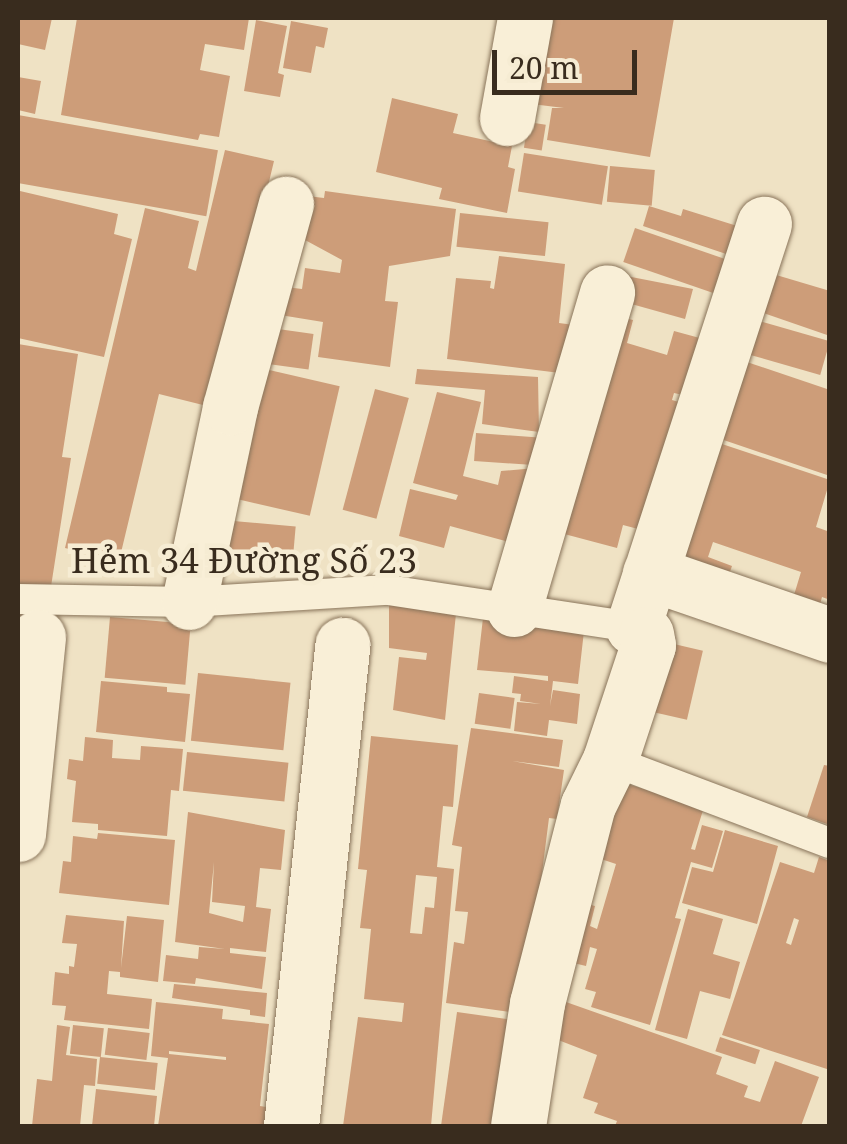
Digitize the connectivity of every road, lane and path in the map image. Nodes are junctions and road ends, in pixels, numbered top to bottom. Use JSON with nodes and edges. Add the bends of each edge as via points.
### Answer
{"nodes":[{"id":1,"x":525,"y":18,"type":"edge"},
{"id":2,"x":507,"y":118,"type":"dead end"},
{"id":3,"x":286,"y":204,"type":"dead end"},
{"id":4,"x":764,"y":224,"type":"dead end"},
{"id":5,"x":608,"y":292,"type":"dead end"},
{"id":6,"x":650,"y":573,"type":"junction"},
{"id":7,"x":188,"y":602,"type":"junction"},
{"id":8,"x":514,"y":609,"type":"junction"},
{"id":9,"x":28,"y":618,"type":"edge"},
{"id":10,"x":640,"y":630,"type":"junction"},
{"id":11,"x":830,"y":635,"type":"edge"},
{"id":12,"x":342,"y":645,"type":"dead end"},
{"id":13,"x":610,"y":760,"type":"junction"},
{"id":14,"x":18,"y":834,"type":"edge"},
{"id":15,"x":830,"y":843,"type":"edge"},
{"id":16,"x":291,"y":1126,"type":"edge"},
{"id":17,"x":518,"y":1126,"type":"edge"}],
"edges":[{"from":1,"to":2,"type":"street"},
{"from":3,"to":7,"type":"street","via":[[230,407]]},
{"from":4,"to":6,"type":"street"},
{"from":5,"to":8,"type":"street"},
{"from":6,"to":10,"type":"street"},
{"from":6,"to":11,"type":"street"},
{"from":7,"to":8,"type":"lane","name":"Hẻm 34 Đường Số 23","via":[[388,590]]},
{"from":7,"to":9,"type":"lane","name":"Hẻm 34 Đường Số 23"},
{"from":8,"to":10,"type":"lane","name":"Hẻm 34 Đường Số 23"},
{"from":9,"to":14,"type":"street"},
{"from":10,"to":13,"type":"street","via":[[648,646]]},
{"from":12,"to":16,"type":"street"},
{"from":13,"to":15,"type":"lane"},
{"from":13,"to":17,"type":"street","via":[[588,805],[537,1003]]}]}
